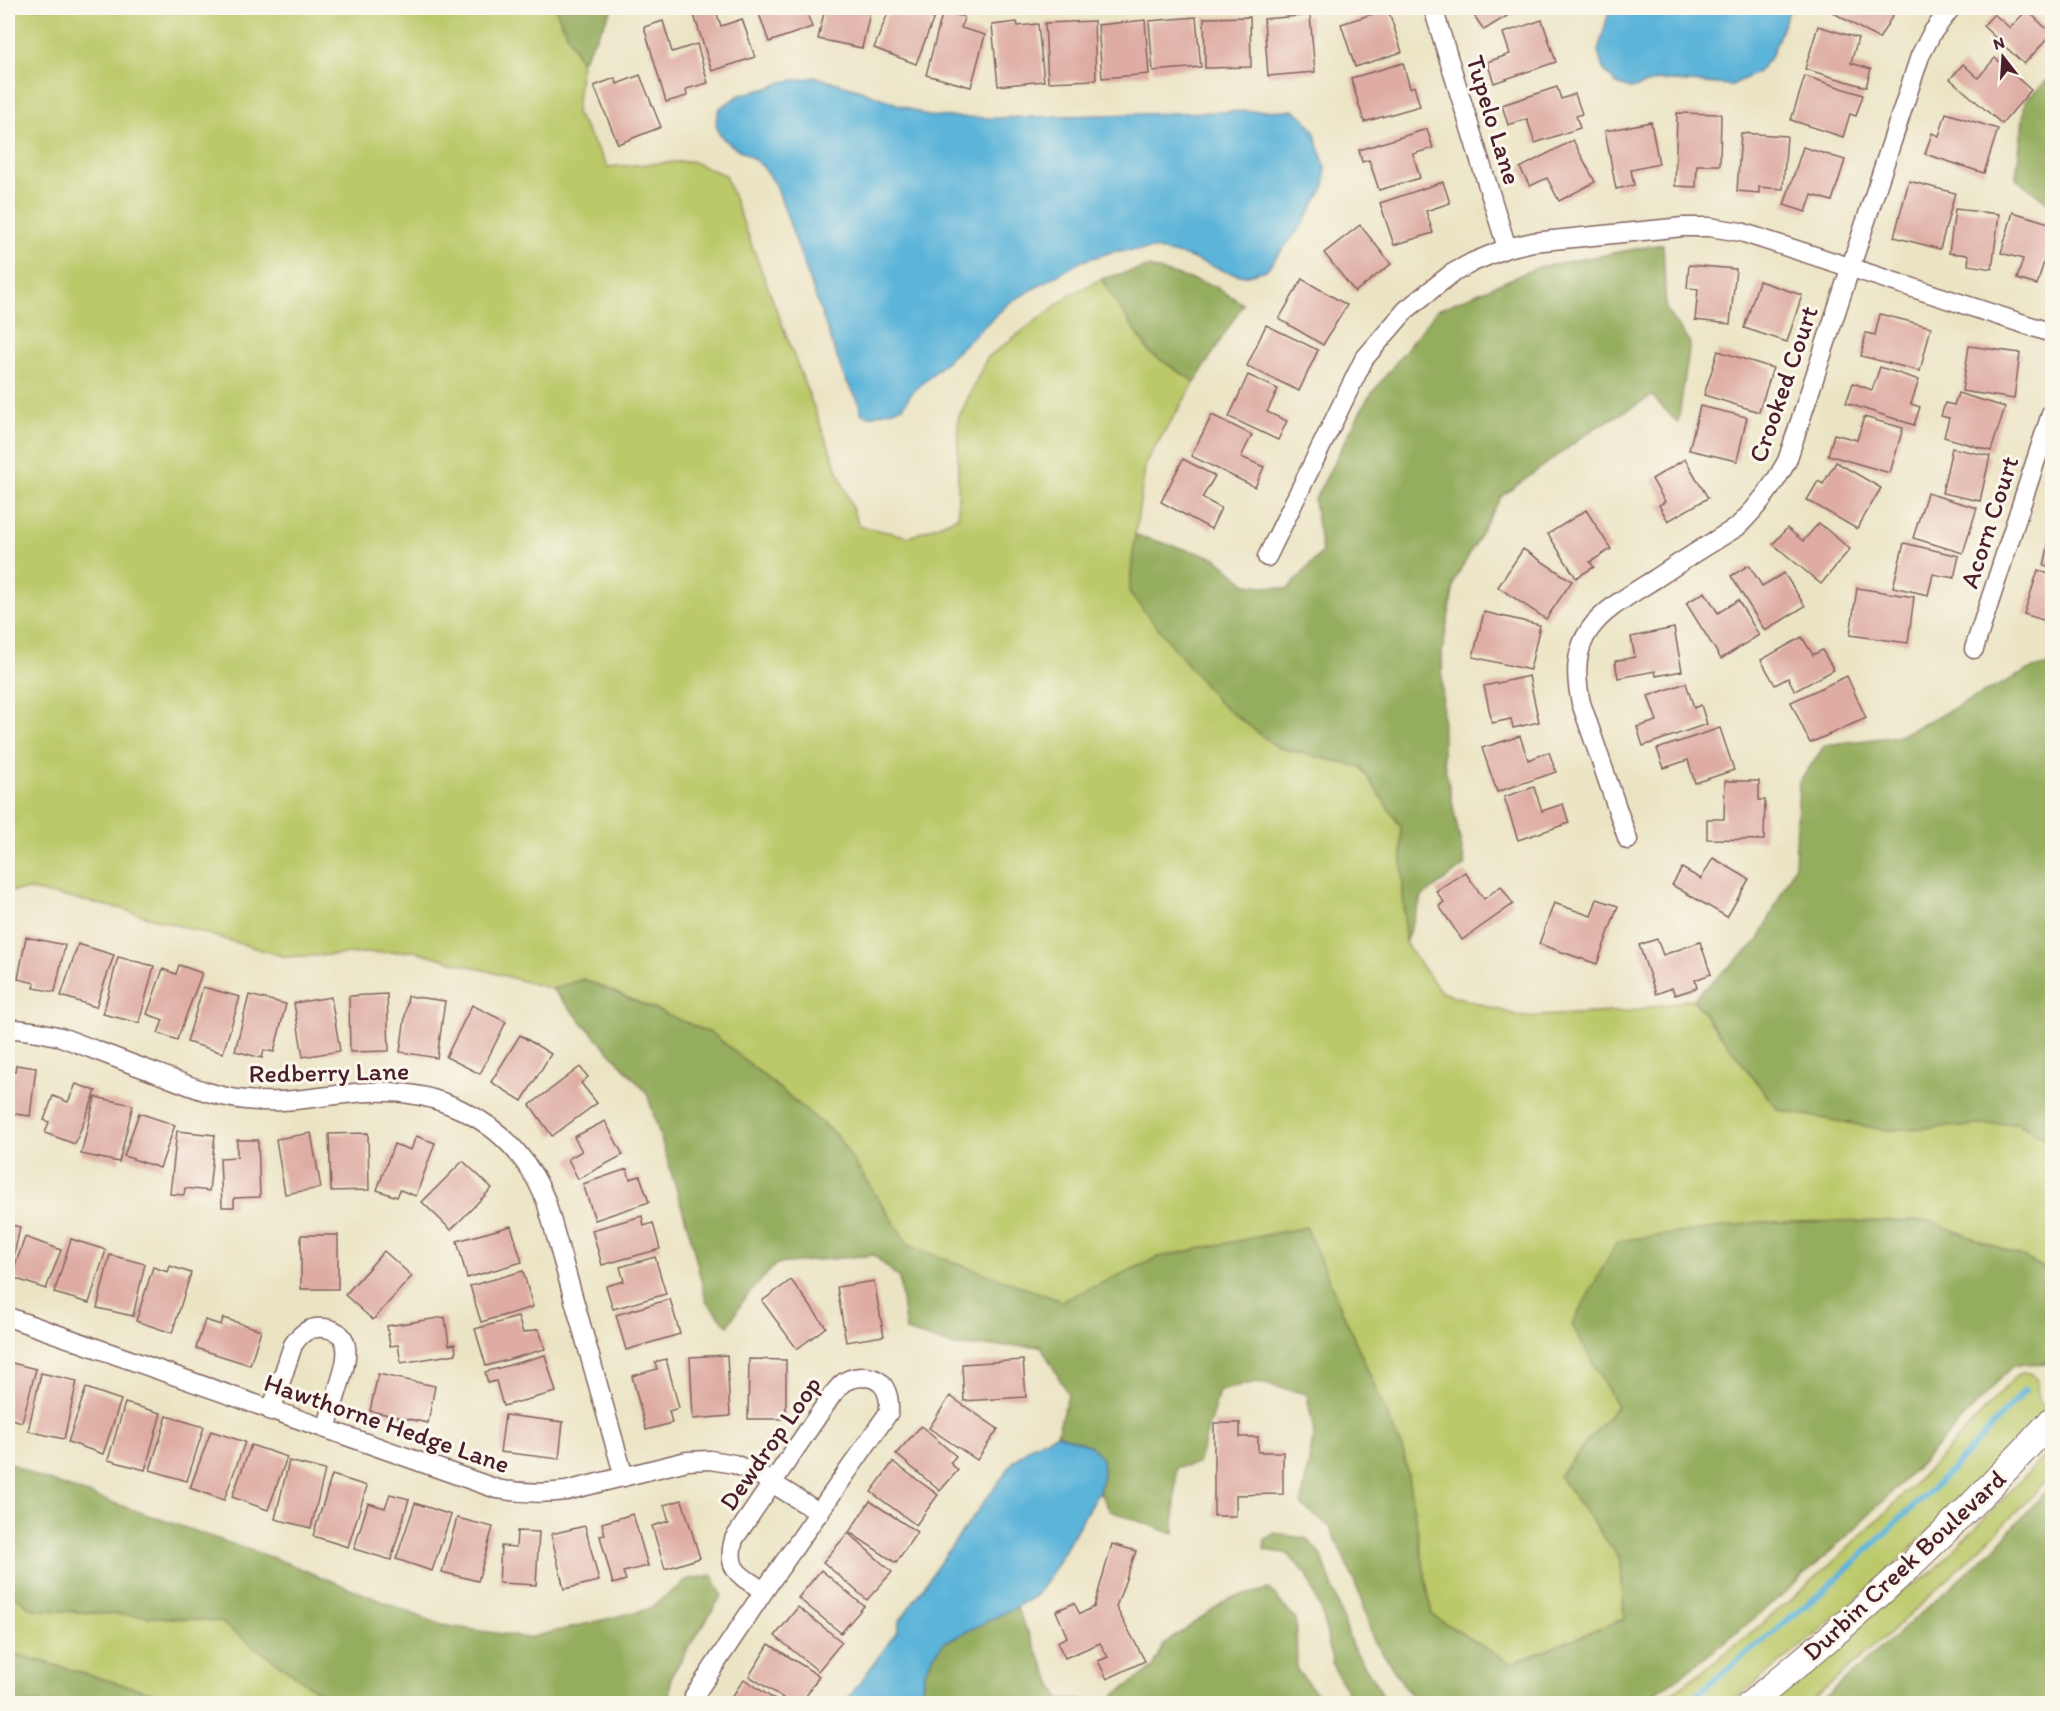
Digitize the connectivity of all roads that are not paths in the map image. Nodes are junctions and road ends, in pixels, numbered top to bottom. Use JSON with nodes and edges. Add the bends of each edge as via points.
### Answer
{"nodes":[{"id":1,"x":1433,"y":8,"type":"edge"},
{"id":2,"x":1951,"y":8,"type":"edge"},
{"id":3,"x":1507,"y":248,"type":"junction"},
{"id":4,"x":1851,"y":267,"type":"junction"},
{"id":5,"x":2052,"y":333,"type":"edge"},
{"id":6,"x":2052,"y":411,"type":"edge"},
{"id":7,"x":1267,"y":557,"type":"dead end"},
{"id":8,"x":1974,"y":649,"type":"dead end"},
{"id":9,"x":1628,"y":840,"type":"dead end"},
{"id":10,"x":8,"y":1028,"type":"edge"},
{"id":11,"x":8,"y":1317,"type":"edge"},
{"id":12,"x":271,"y":1411,"type":"junction"},
{"id":13,"x":2052,"y":1420,"type":"edge"},
{"id":14,"x":326,"y":1429,"type":"junction"},
{"id":15,"x":624,"y":1477,"type":"junction"},
{"id":16,"x":773,"y":1484,"type":"junction"},
{"id":17,"x":820,"y":1513,"type":"junction"},
{"id":18,"x":764,"y":1591,"type":"junction"},
{"id":19,"x":694,"y":1696,"type":"dead end"},
{"id":20,"x":1750,"y":1704,"type":"edge"}],
"edges":[{"from":1,"to":3,"type":"street","name":"Tupelo Lane"},
{"from":2,"to":4,"type":"street","name":"Crooked Court","via":[[1920,56]]},
{"from":3,"to":4,"type":"street","via":[[1545,241],[1709,227],[1741,232]]},
{"from":3,"to":7,"type":"street","via":[[1473,262],[1431,289],[1406,310],[1371,351],[1358,369]]},
{"from":4,"to":5,"type":"street"},
{"from":4,"to":9,"type":"street","name":"Crooked Court","via":[[1787,461],[1772,489],[1737,527],[1609,608],[1588,632],[1580,651],[1576,683],[1581,704]]},
{"from":6,"to":8,"type":"street","name":"Acorn Court"},
{"from":10,"to":15,"type":"street","name":"Redberry Lane","via":[[61,1037],[211,1094],[273,1101],[401,1093],[452,1105],[492,1128],[533,1173],[546,1201]]},
{"from":11,"to":12,"type":"street","name":"Hawthorne Hedge Lane"},
{"from":12,"to":14,"type":"street","name":"Hawthorne Hedge Lane"},
{"from":12,"to":14,"type":"street","via":[[299,1336],[312,1328],[327,1328],[342,1337],[347,1355]]},
{"from":13,"to":20,"type":"street","name":"Durbin Creek Boulevard","via":[[1899,1577]]},
{"from":14,"to":15,"type":"street","name":"Hawthorne Hedge Lane","via":[[496,1489],[522,1494],[566,1491]]},
{"from":15,"to":16,"type":"street","name":"Hawthorne Hedge Lane","via":[[687,1461],[710,1461],[734,1464]]},
{"from":16,"to":17,"type":"street","name":"Hawthorne Hedge Lane"},
{"from":16,"to":17,"type":"street","name":"Dewdrop Loop","via":[[844,1381],[872,1377],[879,1381],[886,1389],[889,1412]]},
{"from":16,"to":18,"type":"street","name":"Dewdrop Loop","via":[[734,1539],[730,1553],[741,1576]]},
{"from":17,"to":18,"type":"street","name":"Dewdrop Loop"},
{"from":18,"to":19,"type":"street","name":"Dewdrop Loop"}]}
